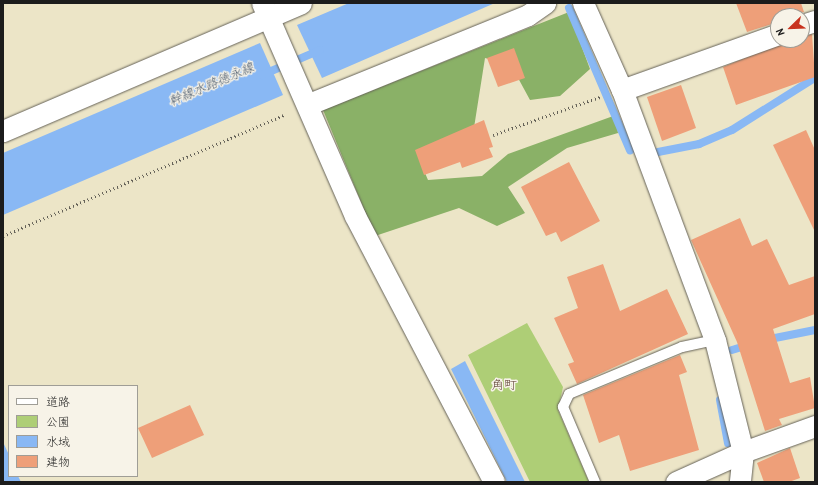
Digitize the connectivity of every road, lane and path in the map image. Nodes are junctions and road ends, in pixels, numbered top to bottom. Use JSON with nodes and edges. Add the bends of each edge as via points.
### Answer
{"nodes":[{"id":1,"x":301,"y":3,"type":"edge"},
{"id":2,"x":545,"y":3,"type":"edge"},
{"id":3,"x":583,"y":3,"type":"edge"},
{"id":4,"x":265,"y":10,"type":"edge"},
{"id":5,"x":770,"y":37,"type":"edge"},
{"id":6,"x":612,"y":93,"type":"junction"},
{"id":7,"x":309,"y":104,"type":"junction"},
{"id":8,"x":3,"y":131,"type":"edge"},
{"id":9,"x":493,"y":135,"type":"dead end"},
{"id":10,"x":3,"y":236,"type":"edge"},
{"id":11,"x":715,"y":340,"type":"junction"},
{"id":12,"x":815,"y":426,"type":"edge"},
{"id":13,"x":743,"y":452,"type":"junction"},
{"id":14,"x":494,"y":482,"type":"edge"},
{"id":15,"x":595,"y":482,"type":"edge"},
{"id":16,"x":676,"y":482,"type":"edge"},
{"id":17,"x":740,"y":482,"type":"edge"}],
"edges":[{"from":1,"to":4,"type":"street"},
{"from":2,"to":7,"type":"street","via":[[528,15]]},
{"from":3,"to":6,"type":"street"},
{"from":4,"to":7,"type":"street"},
{"from":4,"to":8,"type":"street"},
{"from":5,"to":6,"type":"street"},
{"from":6,"to":9,"type":"path"},
{"from":6,"to":11,"type":"street"},
{"from":7,"to":10,"type":"path"},
{"from":7,"to":14,"type":"street","via":[[355,216]]},
{"from":11,"to":13,"type":"street"},
{"from":11,"to":15,"type":"lane","via":[[682,347],[569,394],[563,407]]},
{"from":12,"to":13,"type":"street"},
{"from":13,"to":16,"type":"street"},
{"from":13,"to":17,"type":"street"}]}
